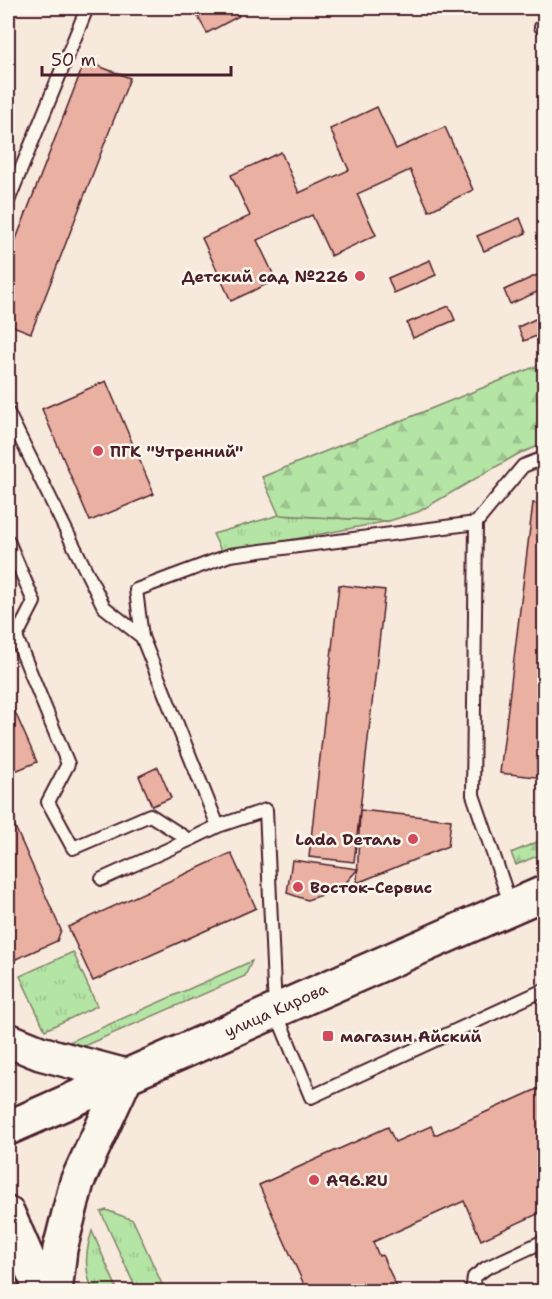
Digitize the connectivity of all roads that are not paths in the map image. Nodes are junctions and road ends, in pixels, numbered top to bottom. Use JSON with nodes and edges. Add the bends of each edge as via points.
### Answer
{"nodes":[{"id":1,"x":87,"y":8,"type":"edge"},
{"id":2,"x":8,"y":201,"type":"edge"},
{"id":3,"x":8,"y":413,"type":"edge"},
{"id":4,"x":544,"y":458,"type":"edge"},
{"id":5,"x":476,"y":523,"type":"junction"},
{"id":6,"x":8,"y":541,"type":"edge"},
{"id":7,"x":142,"y":637,"type":"junction"},
{"id":8,"x":218,"y":826,"type":"junction"},
{"id":9,"x":189,"y":840,"type":"junction"},
{"id":10,"x":102,"y":879,"type":"dead end"},
{"id":11,"x":544,"y":896,"type":"edge"},
{"id":12,"x":511,"y":907,"type":"junction"},
{"id":13,"x":544,"y":990,"type":"edge"},
{"id":14,"x":275,"y":1010,"type":"junction"},
{"id":15,"x":8,"y":1040,"type":"edge"},
{"id":16,"x":126,"y":1076,"type":"junction"},
{"id":17,"x":8,"y":1128,"type":"edge"},
{"id":18,"x":8,"y":1214,"type":"edge"},
{"id":19,"x":544,"y":1241,"type":"edge"},
{"id":20,"x":42,"y":1292,"type":"edge"},
{"id":21,"x":55,"y":1292,"type":"edge"},
{"id":22,"x":472,"y":1292,"type":"edge"}],
"edges":[{"from":1,"to":2,"type":"lane"},
{"from":3,"to":7,"type":"lane","via":[[104,607]]},
{"from":4,"to":5,"type":"lane","via":[[523,466]]},
{"from":5,"to":7,"type":"lane","via":[[230,555],[136,590]]},
{"from":5,"to":12,"type":"lane","via":[[473,795]]},
{"from":6,"to":9,"type":"lane","via":[[34,602],[16,637],[68,764],[48,802],[73,848],[150,814]]},
{"from":7,"to":8,"type":"lane"},
{"from":8,"to":9,"type":"lane"},
{"from":8,"to":14,"type":"lane","via":[[266,810]]},
{"from":9,"to":10,"type":"lane"},
{"from":11,"to":12,"type":"main road","name":"улица Кирова"},
{"from":12,"to":14,"type":"main road","name":"улица Кирова"},
{"from":13,"to":14,"type":"lane","via":[[311,1097]]},
{"from":14,"to":16,"type":"main road","name":"улица Кирова"},
{"from":15,"to":16,"type":"main road","via":[[40,1053]]},
{"from":16,"to":17,"type":"main road","name":"улица Кирова"},
{"from":16,"to":21,"type":"main road","via":[[77,1182],[60,1249]]},
{"from":18,"to":20,"type":"main road"},
{"from":19,"to":22,"type":"lane","via":[[486,1268],[474,1277]]}]}
